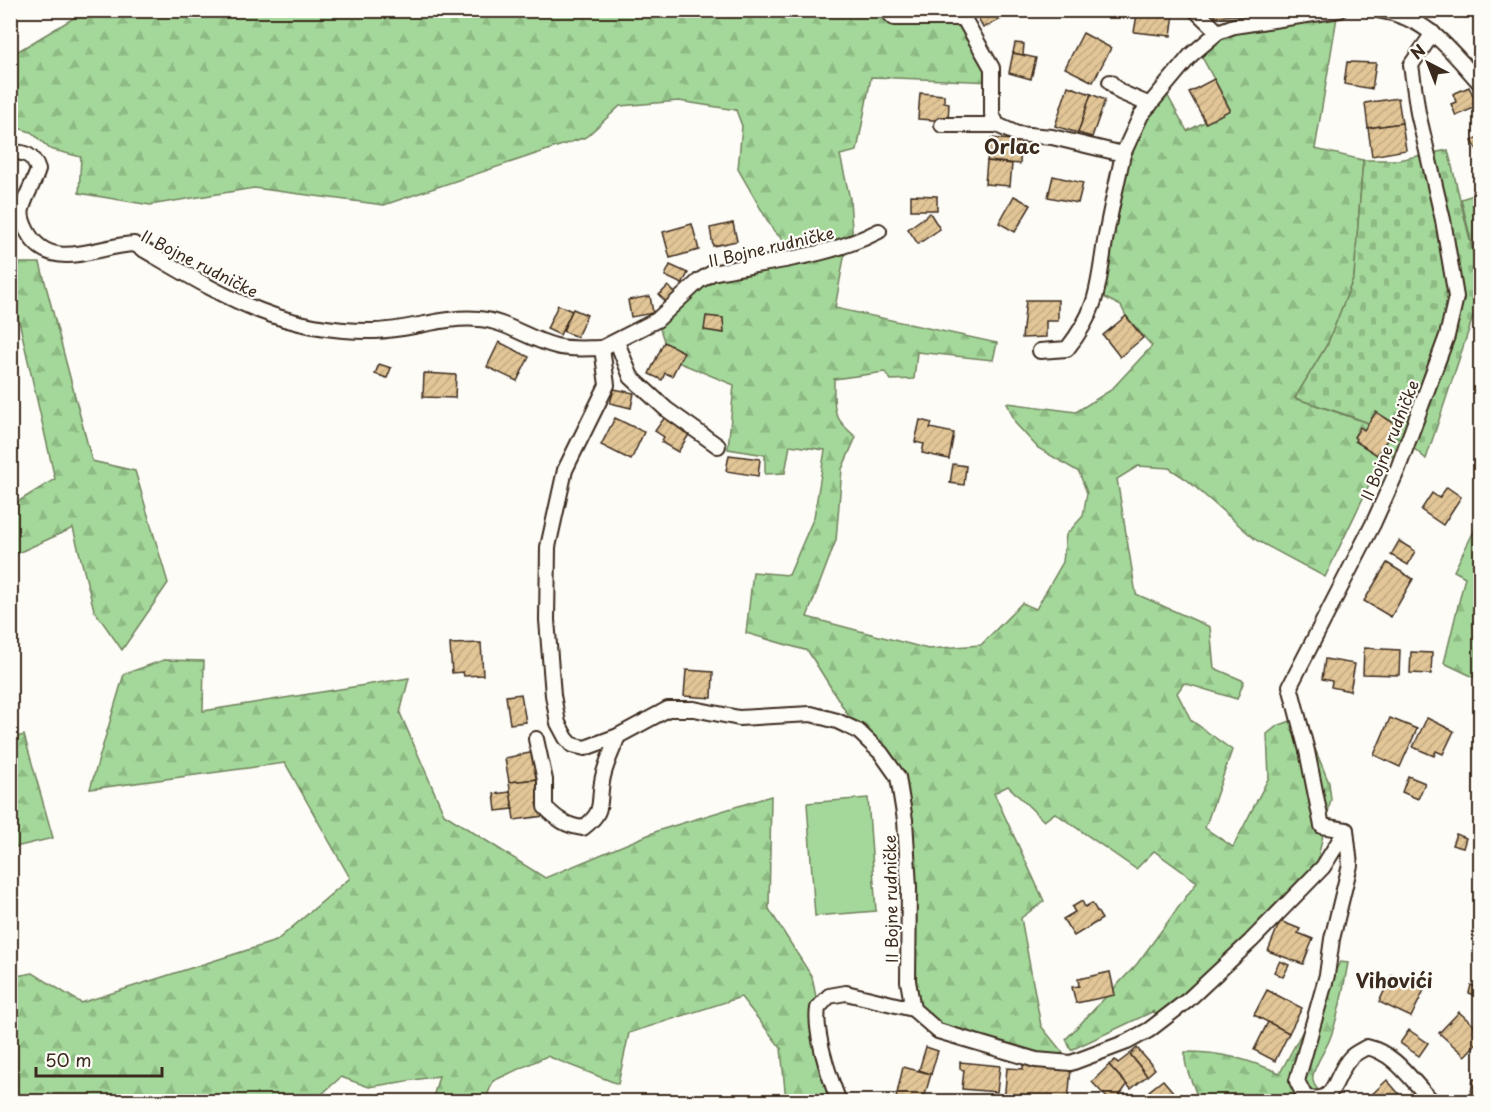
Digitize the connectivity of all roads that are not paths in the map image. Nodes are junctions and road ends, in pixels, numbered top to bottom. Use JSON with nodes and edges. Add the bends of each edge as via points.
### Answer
{"nodes":[{"id":1,"x":886,"y":10,"type":"edge"},
{"id":2,"x":1195,"y":10,"type":"edge"},
{"id":3,"x":1340,"y":10,"type":"edge"},
{"id":4,"x":1382,"y":11,"type":"edge"},
{"id":5,"x":960,"y":14,"type":"edge"},
{"id":6,"x":1218,"y":32,"type":"junction"},
{"id":7,"x":1433,"y":33,"type":"junction"},
{"id":8,"x":1110,"y":82,"type":"dead end"},
{"id":9,"x":1480,"y":83,"type":"edge"},
{"id":10,"x":1150,"y":105,"type":"junction"},
{"id":11,"x":942,"y":125,"type":"dead end"},
{"id":12,"x":997,"y":125,"type":"junction"},
{"id":13,"x":12,"y":154,"type":"edge"},
{"id":14,"x":1123,"y":154,"type":"junction"},
{"id":15,"x":879,"y":231,"type":"dead end"},
{"id":16,"x":617,"y":342,"type":"junction"},
{"id":17,"x":602,"y":348,"type":"junction"},
{"id":18,"x":1040,"y":351,"type":"dead end"},
{"id":19,"x":718,"y":446,"type":"dead end"},
{"id":20,"x":618,"y":736,"type":"junction"},
{"id":21,"x":536,"y":739,"type":"dead end"},
{"id":22,"x":1346,"y":830,"type":"junction"},
{"id":23,"x":913,"y":1009,"type":"junction"},
{"id":24,"x":839,"y":1101,"type":"edge"},
{"id":25,"x":1433,"y":1101,"type":"edge"}],
"edges":[{"from":1,"to":5,"type":"street","via":[[894,18]]},
{"from":2,"to":6,"type":"street"},
{"from":3,"to":6,"type":"street","via":[[1234,26]]},
{"from":4,"to":7,"type":"street","via":[[1419,22]]},
{"from":5,"to":12,"type":"street","via":[[992,68],[992,114]]},
{"from":6,"to":10,"type":"street","via":[[1191,55]]},
{"from":7,"to":9,"type":"street"},
{"from":7,"to":22,"type":"street","name":"II Bojne rudničke","via":[[1411,65],[1456,297],[1447,336],[1397,471],[1290,686],[1322,826]]},
{"from":8,"to":10,"type":"street","via":[[1120,92]]},
{"from":10,"to":14,"type":"street","via":[[1141,115]]},
{"from":11,"to":12,"type":"street"},
{"from":12,"to":14,"type":"street","via":[[1017,134],[1052,137]]},
{"from":13,"to":17,"type":"street","name":"II Bojne rudničke","via":[[27,153],[38,170],[21,210],[30,237],[46,252],[75,256],[134,244],[207,287],[266,315],[318,328],[385,331],[456,317],[486,319],[557,347]]},
{"from":14,"to":18,"type":"street","via":[[1098,294],[1083,328],[1067,349]]},
{"from":15,"to":16,"type":"street","name":"II Bojne rudničke","via":[[823,253],[712,273],[657,320]]},
{"from":16,"to":17,"type":"street","name":"II Bojne rudničke"},
{"from":16,"to":19,"type":"street","via":[[631,377]]},
{"from":17,"to":20,"type":"street","name":"II Bojne rudničke","via":[[607,385],[565,470],[551,525],[547,620],[553,695],[558,723],[566,738],[572,745],[585,748]]},
{"from":20,"to":21,"type":"street","via":[[602,781],[602,801],[592,821],[583,828],[557,820],[545,807],[545,780]]},
{"from":20,"to":23,"type":"street","name":"II Bojne rudničke","via":[[668,709],[694,709],[739,718],[811,714],[858,731],[891,765],[901,795],[909,887],[908,981]]},
{"from":22,"to":23,"type":"street","via":[[1323,867],[1251,941],[1188,1000],[1127,1042],[1071,1063],[1036,1060],[950,1037],[925,1022]]},
{"from":22,"to":25,"type":"street","via":[[1350,865],[1327,975],[1297,1081],[1305,1097],[1326,1097],[1350,1058],[1367,1047],[1382,1050],[1398,1062],[1411,1081]]},
{"from":23,"to":24,"type":"street","via":[[846,993],[829,996],[818,1008],[817,1034]]}]}
